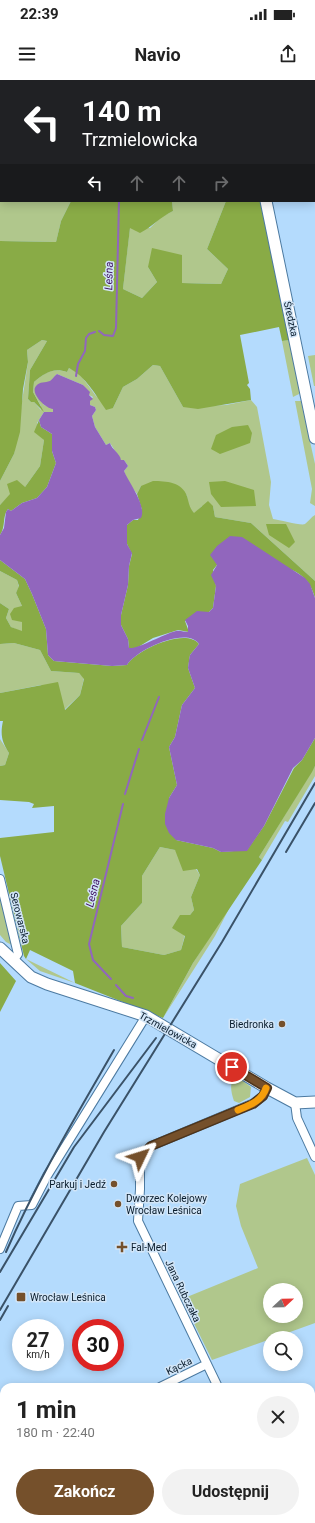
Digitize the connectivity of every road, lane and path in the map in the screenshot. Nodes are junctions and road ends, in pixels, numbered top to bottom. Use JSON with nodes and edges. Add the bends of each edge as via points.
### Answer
{"nodes":[{"id":1,"x":266,"y":202,"type":"edge"},
{"id":2,"x":315,"y":438,"type":"edge"},
{"id":3,"x":0,"y":880,"type":"edge"},
{"id":4,"x":0,"y":948,"type":"edge"},
{"id":5,"x":13,"y":961,"type":"junction"},
{"id":6,"x":146,"y":1016,"type":"junction"},
{"id":7,"x":267,"y":1088,"type":"junction"},
{"id":8,"x":315,"y":1102,"type":"edge"},
{"id":9,"x":295,"y":1103,"type":"junction"},
{"id":10,"x":315,"y":1157,"type":"edge"},
{"id":11,"x":0,"y":1249,"type":"edge"},
{"id":12,"x":207,"y":1364,"type":"junction"},
{"id":13,"x":168,"y":1383,"type":"edge"},
{"id":14,"x":216,"y":1383,"type":"edge"}],
"edges":[{"from":1,"to":2,"type":"street","name":"Średzka"},
{"from":3,"to":5,"type":"street","name":"Serowarska","via":[[18,954]]},
{"from":4,"to":5,"type":"street","name":"Trzmielowicka"},
{"from":5,"to":6,"type":"street","name":"Trzmielowicka","via":[[31,977],[47,984]]},
{"from":6,"to":7,"type":"street","name":"Trzmielowicka"},
{"from":6,"to":11,"type":"street","via":[[47,1176],[32,1205],[18,1206]]},
{"from":7,"to":9,"type":"street","name":"Trzmielowicka"},
{"from":7,"to":12,"type":"street","name":"Jana Rubczaka","via":[[263,1096],[253,1104],[151,1146],[140,1157],[138,1221]]},
{"from":8,"to":9,"type":"street"},
{"from":9,"to":10,"type":"street","via":[[297,1118]]},
{"from":12,"to":13,"type":"street","name":"Kącka"},
{"from":12,"to":14,"type":"street","name":"Jana Rubczaka"}]}
